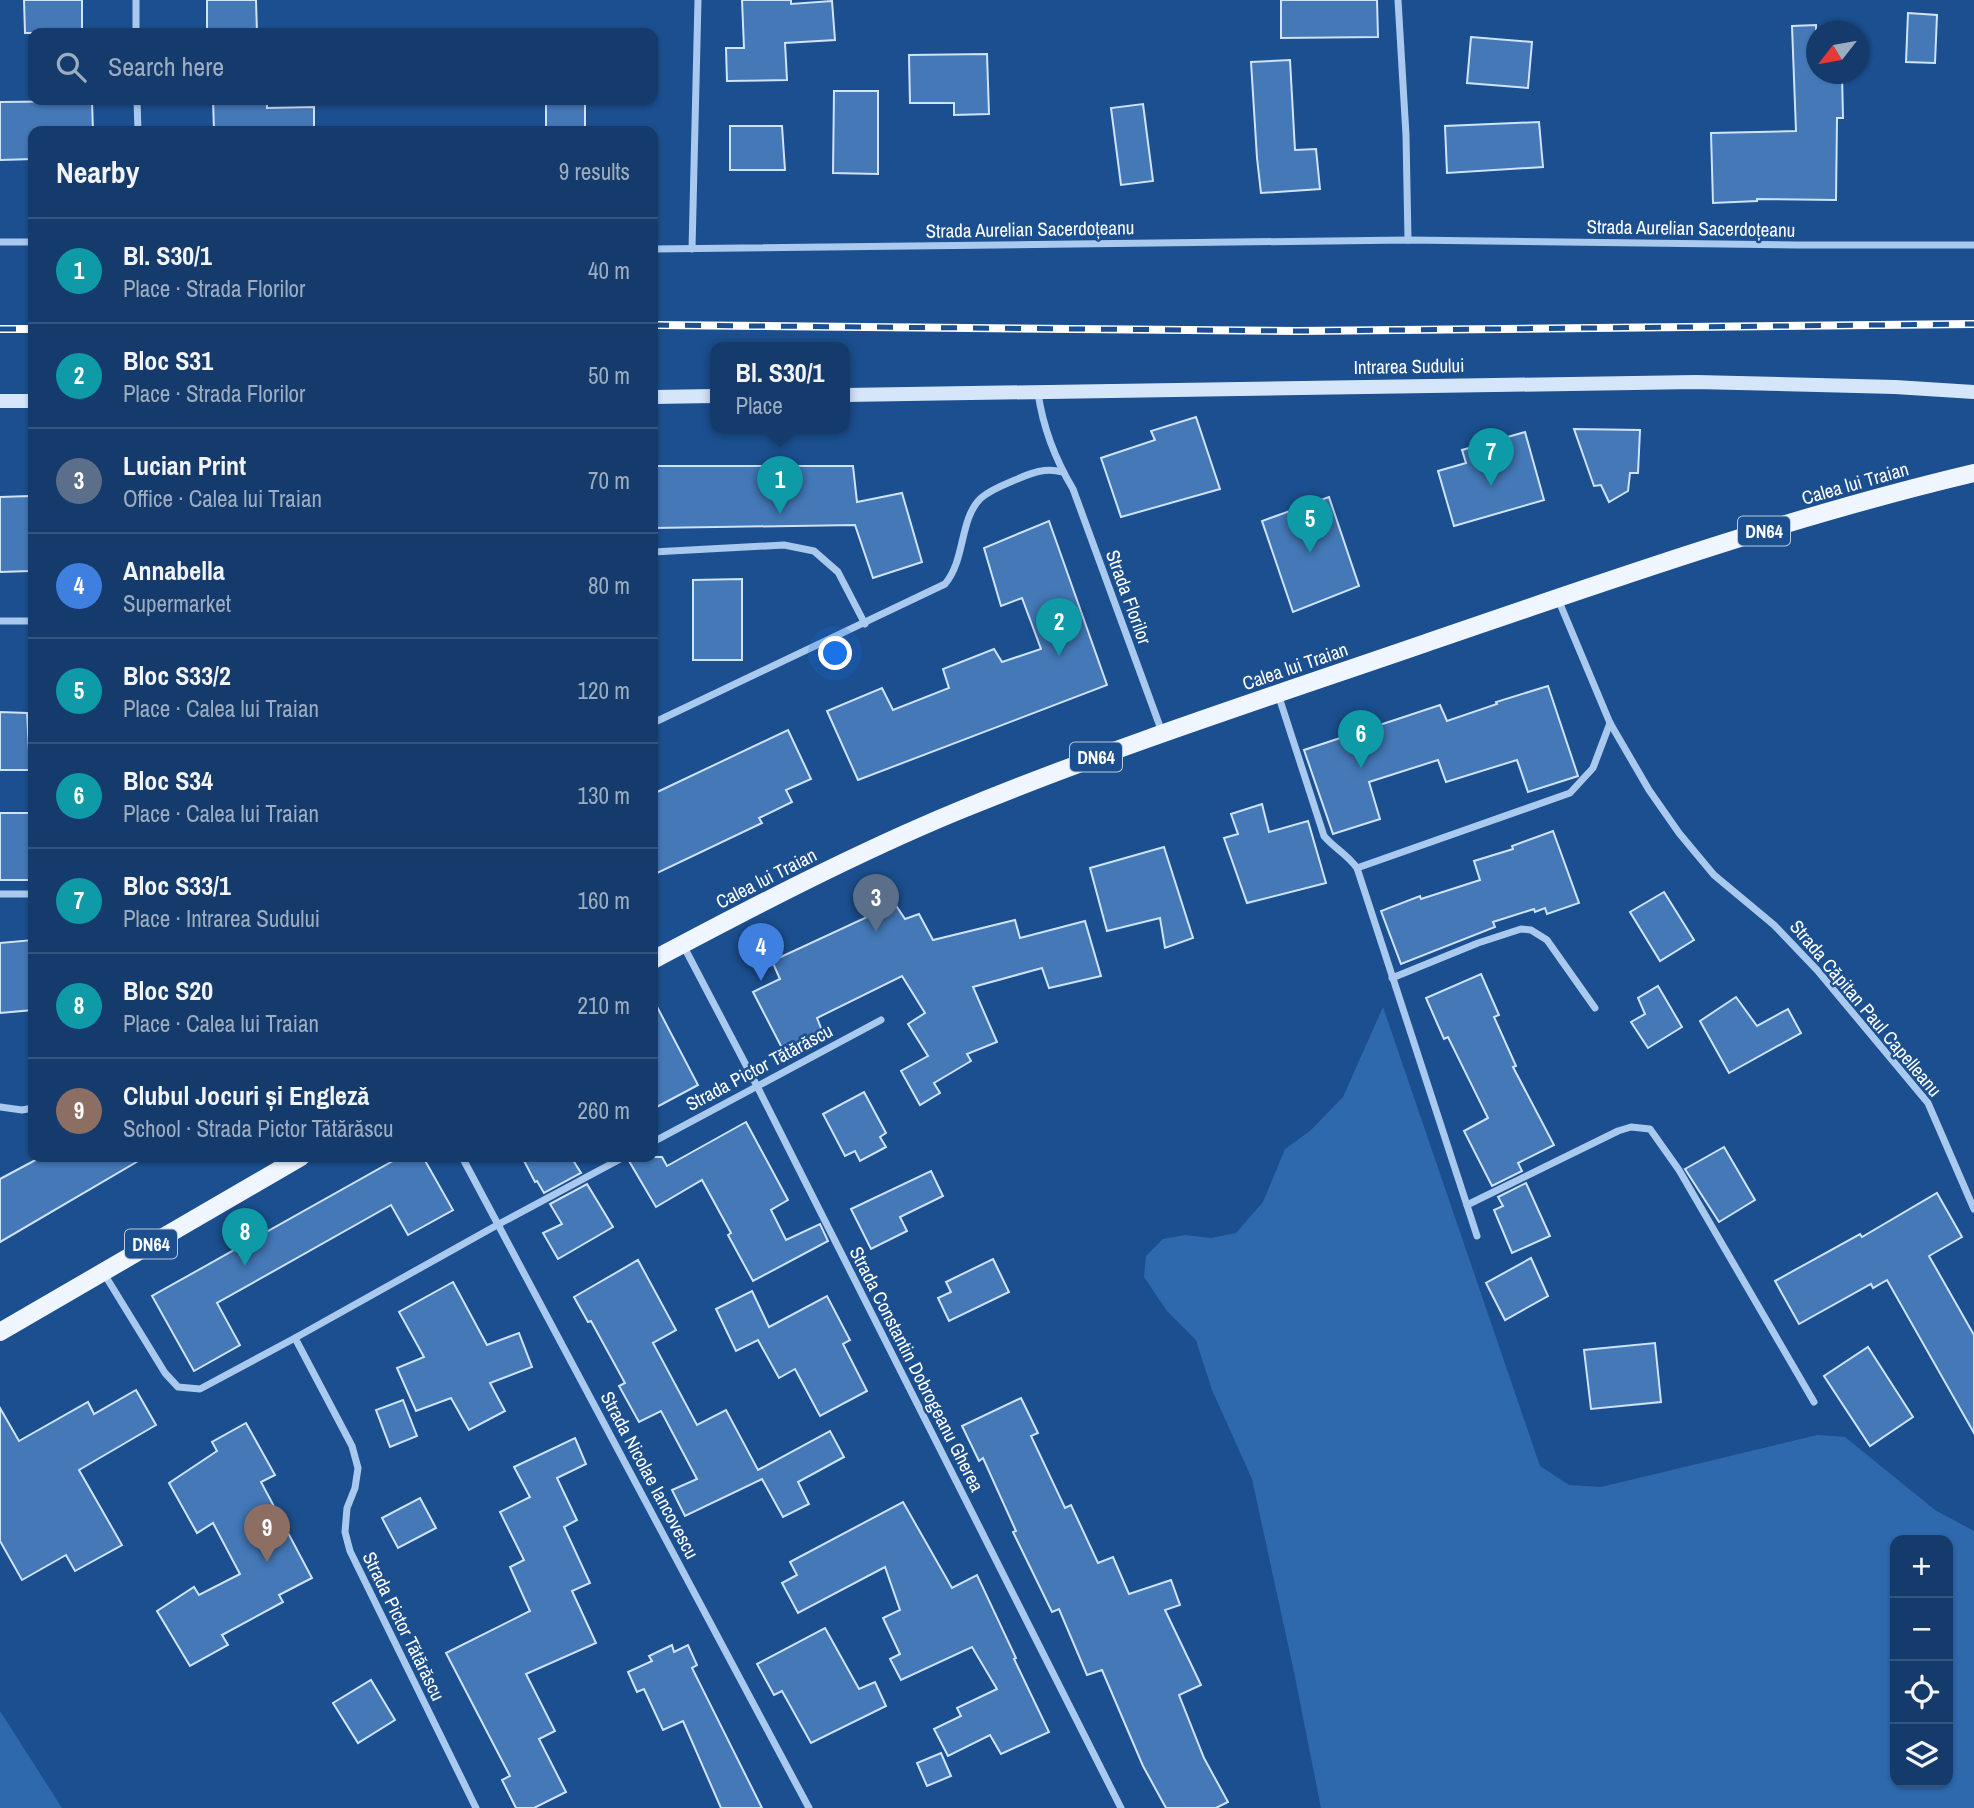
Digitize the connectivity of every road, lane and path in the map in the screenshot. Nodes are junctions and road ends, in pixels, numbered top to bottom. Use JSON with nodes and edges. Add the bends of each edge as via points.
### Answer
{"nodes":[{"id":1,"x":136,"y":0,"type":"edge"},
{"id":2,"x":698,"y":0,"type":"edge"},
{"id":3,"x":1398,"y":0,"type":"edge"},
{"id":4,"x":136,"y":28,"type":"edge"},
{"id":5,"x":137,"y":105,"type":"edge"},
{"id":6,"x":138,"y":126,"type":"edge"},
{"id":7,"x":1408,"y":240,"type":"junction"},
{"id":8,"x":0,"y":242,"type":"edge"},
{"id":9,"x":28,"y":242,"type":"edge"},
{"id":10,"x":1974,"y":245,"type":"edge"},
{"id":11,"x":658,"y":249,"type":"edge"},
{"id":12,"x":692,"y":249,"type":"junction"},
{"id":13,"x":1038,"y":392,"type":"junction"},
{"id":14,"x":1974,"y":392,"type":"edge"},
{"id":15,"x":850,"y":395,"type":"edge"},
{"id":16,"x":710,"y":396,"type":"edge"},
{"id":17,"x":658,"y":397,"type":"edge"},
{"id":18,"x":0,"y":401,"type":"edge"},
{"id":19,"x":28,"y":401,"type":"edge"},
{"id":20,"x":1062,"y":472,"type":"junction"},
{"id":21,"x":1974,"y":473,"type":"edge"},
{"id":22,"x":658,"y":552,"type":"edge"},
{"id":23,"x":1557,"y":598,"type":"junction"},
{"id":24,"x":0,"y":621,"type":"edge"},
{"id":25,"x":28,"y":621,"type":"edge"},
{"id":26,"x":864,"y":624,"type":"junction"},
{"id":27,"x":1278,"y":694,"type":"junction"},
{"id":28,"x":658,"y":721,"type":"edge"},
{"id":29,"x":1610,"y":723,"type":"junction"},
{"id":30,"x":1163,"y":734,"type":"junction"},
{"id":31,"x":1357,"y":868,"type":"junction"},
{"id":32,"x":0,"y":894,"type":"edge"},
{"id":33,"x":28,"y":894,"type":"edge"},
{"id":34,"x":683,"y":944,"type":"junction"},
{"id":35,"x":658,"y":957,"type":"edge"},
{"id":36,"x":1392,"y":978,"type":"junction"},
{"id":37,"x":1595,"y":1008,"type":"dead end"},
{"id":38,"x":881,"y":1020,"type":"dead end"},
{"id":39,"x":757,"y":1086,"type":"junction"},
{"id":40,"x":0,"y":1107,"type":"edge"},
{"id":41,"x":28,"y":1109,"type":"edge"},
{"id":42,"x":658,"y":1139,"type":"edge"},
{"id":43,"x":293,"y":1162,"type":"edge"},
{"id":44,"x":465,"y":1162,"type":"edge"},
{"id":45,"x":615,"y":1162,"type":"edge"},
{"id":46,"x":1467,"y":1205,"type":"junction"},
{"id":47,"x":1974,"y":1209,"type":"edge"},
{"id":48,"x":499,"y":1224,"type":"junction"},
{"id":49,"x":1477,"y":1236,"type":"dead end"},
{"id":50,"x":103,"y":1272,"type":"junction"},
{"id":51,"x":0,"y":1332,"type":"edge"},
{"id":52,"x":295,"y":1338,"type":"junction"},
{"id":53,"x":1814,"y":1402,"type":"dead end"},
{"id":54,"x":476,"y":1808,"type":"edge"},
{"id":55,"x":809,"y":1808,"type":"edge"},
{"id":56,"x":1121,"y":1808,"type":"edge"}],
"edges":[{"from":1,"to":4,"type":"street"},
{"from":2,"to":12,"type":"street"},
{"from":3,"to":7,"type":"street"},
{"from":5,"to":6,"type":"street"},
{"from":7,"to":10,"type":"street","name":"Strada Aurelian Sacerdoțeanu"},
{"from":7,"to":12,"type":"street","name":"Strada Aurelian Sacerdoțeanu"},
{"from":8,"to":9,"type":"street"},
{"from":11,"to":12,"type":"street","name":"Strada Aurelian Sacerdoțeanu"},
{"from":13,"to":14,"type":"street","name":"Intrarea Sudului","via":[[1696,382]]},
{"from":13,"to":15,"type":"street","name":"Intrarea Sudului"},
{"from":13,"to":20,"type":"street","name":"Strada Florilor"},
{"from":16,"to":17,"type":"street"},
{"from":18,"to":19,"type":"street"},
{"from":20,"to":26,"type":"street","via":[[1051,469],[1026,475],[981,497],[970,511],[954,573],[945,584]]},
{"from":20,"to":30,"type":"street","name":"Strada Florilor","via":[[1073,489]]},
{"from":21,"to":23,"type":"main road","name":"Calea lui Traian","number":"DN64","via":[[1796,521]]},
{"from":22,"to":26,"type":"street","via":[[784,545],[814,551],[838,572]]},
{"from":23,"to":27,"type":"main road","name":"Calea lui Traian","number":"DN64"},
{"from":23,"to":29,"type":"street","name":"Strada Căpitan Paul Capelleanu"},
{"from":24,"to":25,"type":"street"},
{"from":26,"to":28,"type":"street"},
{"from":27,"to":30,"type":"main road","name":"Calea lui Traian","number":"DN64"},
{"from":27,"to":31,"type":"street","via":[[1324,836]]},
{"from":29,"to":31,"type":"street","via":[[1594,768],[1570,793]]},
{"from":29,"to":47,"type":"street","name":"Strada Căpitan Paul Capelleanu","via":[[1649,790],[1705,865],[1817,970],[1928,1103]]},
{"from":30,"to":34,"type":"main road","name":"Calea lui Traian","number":"DN64","via":[[955,812]]},
{"from":31,"to":36,"type":"street"},
{"from":32,"to":33,"type":"street"},
{"from":34,"to":35,"type":"main road","name":"Calea lui Traian","number":"DN64"},
{"from":34,"to":39,"type":"street","name":"Strada Constantin Dobrogeanu Gherea"},
{"from":36,"to":37,"type":"street","via":[[1478,943],[1531,930],[1547,940]]},
{"from":36,"to":46,"type":"street"},
{"from":38,"to":39,"type":"street","name":"Strada Pictor Tătărăscu"},
{"from":39,"to":42,"type":"street","name":"Strada Pictor Tătărăscu"},
{"from":39,"to":56,"type":"street","name":"Strada Constantin Dobrogeanu Gherea"},
{"from":40,"to":41,"type":"street"},
{"from":43,"to":50,"type":"main road","number":"DN64"},
{"from":44,"to":48,"type":"street","name":"Strada Nicolae Iancovescu"},
{"from":45,"to":48,"type":"street"},
{"from":46,"to":49,"type":"street"},
{"from":46,"to":53,"type":"street","via":[[1618,1131],[1650,1129],[1679,1170]]},
{"from":48,"to":52,"type":"street"},
{"from":48,"to":55,"type":"street","name":"Strada Nicolae Iancovescu"},
{"from":50,"to":51,"type":"main road","number":"DN64"},
{"from":50,"to":52,"type":"street","via":[[178,1387],[200,1389]]},
{"from":52,"to":54,"type":"street","name":"Strada Pictor Tătărăscu","via":[[352,1446],[358,1468],[347,1508],[345,1532],[350,1551]]}]}
